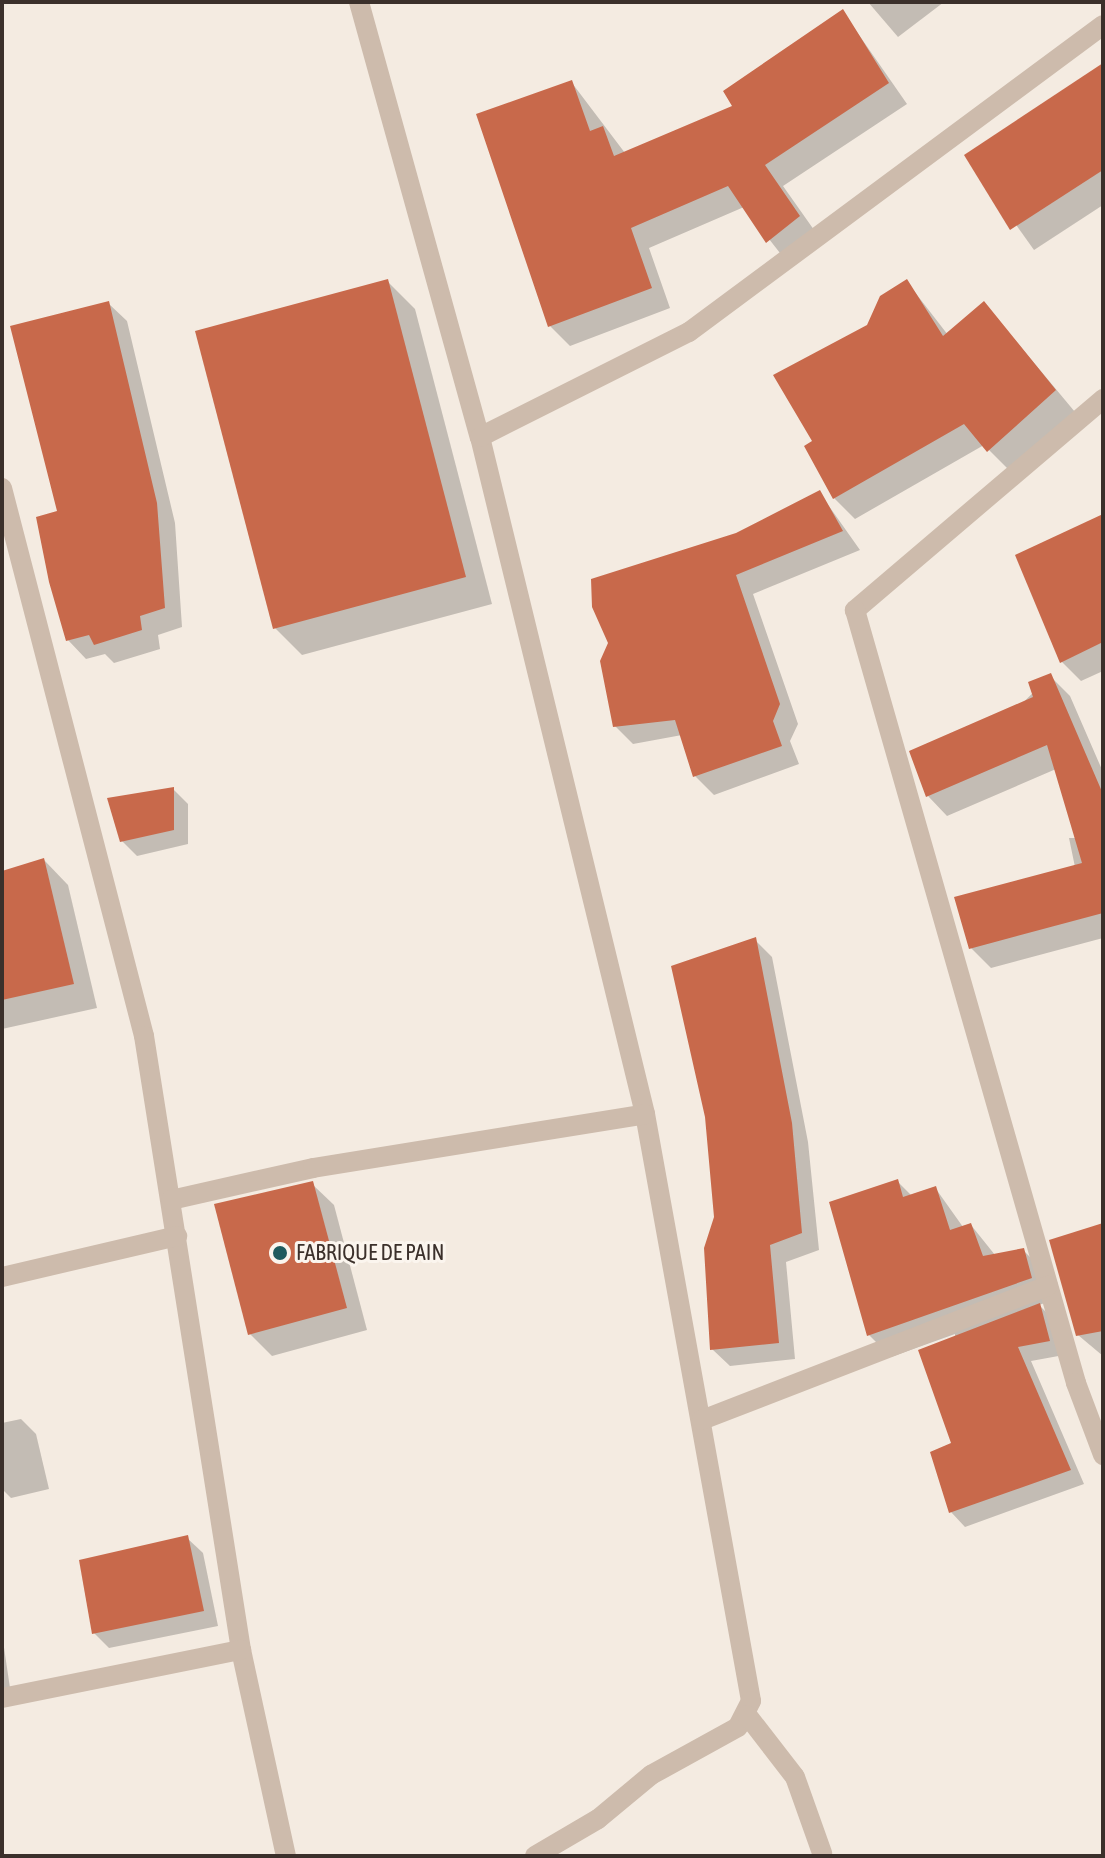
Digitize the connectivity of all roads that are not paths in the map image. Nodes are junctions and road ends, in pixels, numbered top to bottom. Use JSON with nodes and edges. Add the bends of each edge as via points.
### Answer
{"nodes":[{"id":1,"x":359,"y":2,"type":"edge"},
{"id":2,"x":1103,"y":25,"type":"edge"},
{"id":3,"x":1103,"y":399,"type":"edge"},
{"id":4,"x":480,"y":437,"type":"junction"},
{"id":5,"x":2,"y":488,"type":"edge"},
{"id":6,"x":645,"y":1114,"type":"junction"},
{"id":7,"x":171,"y":1200,"type":"junction"},
{"id":8,"x":177,"y":1236,"type":"junction"},
{"id":9,"x":2,"y":1277,"type":"edge"},
{"id":10,"x":1048,"y":1286,"type":"junction"},
{"id":11,"x":702,"y":1420,"type":"junction"},
{"id":12,"x":1103,"y":1455,"type":"edge"},
{"id":13,"x":241,"y":1650,"type":"junction"},
{"id":14,"x":2,"y":1698,"type":"edge"},
{"id":15,"x":747,"y":1715,"type":"junction"},
{"id":16,"x":822,"y":1853,"type":"dead end"},
{"id":17,"x":286,"y":1856,"type":"edge"},
{"id":18,"x":535,"y":1856,"type":"edge"}],
"edges":[{"from":1,"to":4,"type":"street"},
{"from":2,"to":4,"type":"street","via":[[689,332]]},
{"from":3,"to":10,"type":"street","via":[[855,610]]},
{"from":4,"to":6,"type":"street"},
{"from":5,"to":7,"type":"street","via":[[144,1036]]},
{"from":6,"to":7,"type":"street","via":[[313,1168]]},
{"from":6,"to":11,"type":"street"},
{"from":7,"to":8,"type":"street"},
{"from":8,"to":9,"type":"street"},
{"from":8,"to":13,"type":"street"},
{"from":10,"to":11,"type":"street"},
{"from":10,"to":12,"type":"street"},
{"from":11,"to":15,"type":"street","via":[[736,1602]]},
{"from":13,"to":14,"type":"street"},
{"from":13,"to":17,"type":"street"},
{"from":15,"to":16,"type":"street","via":[[795,1777]]},
{"from":15,"to":18,"type":"street"}]}
